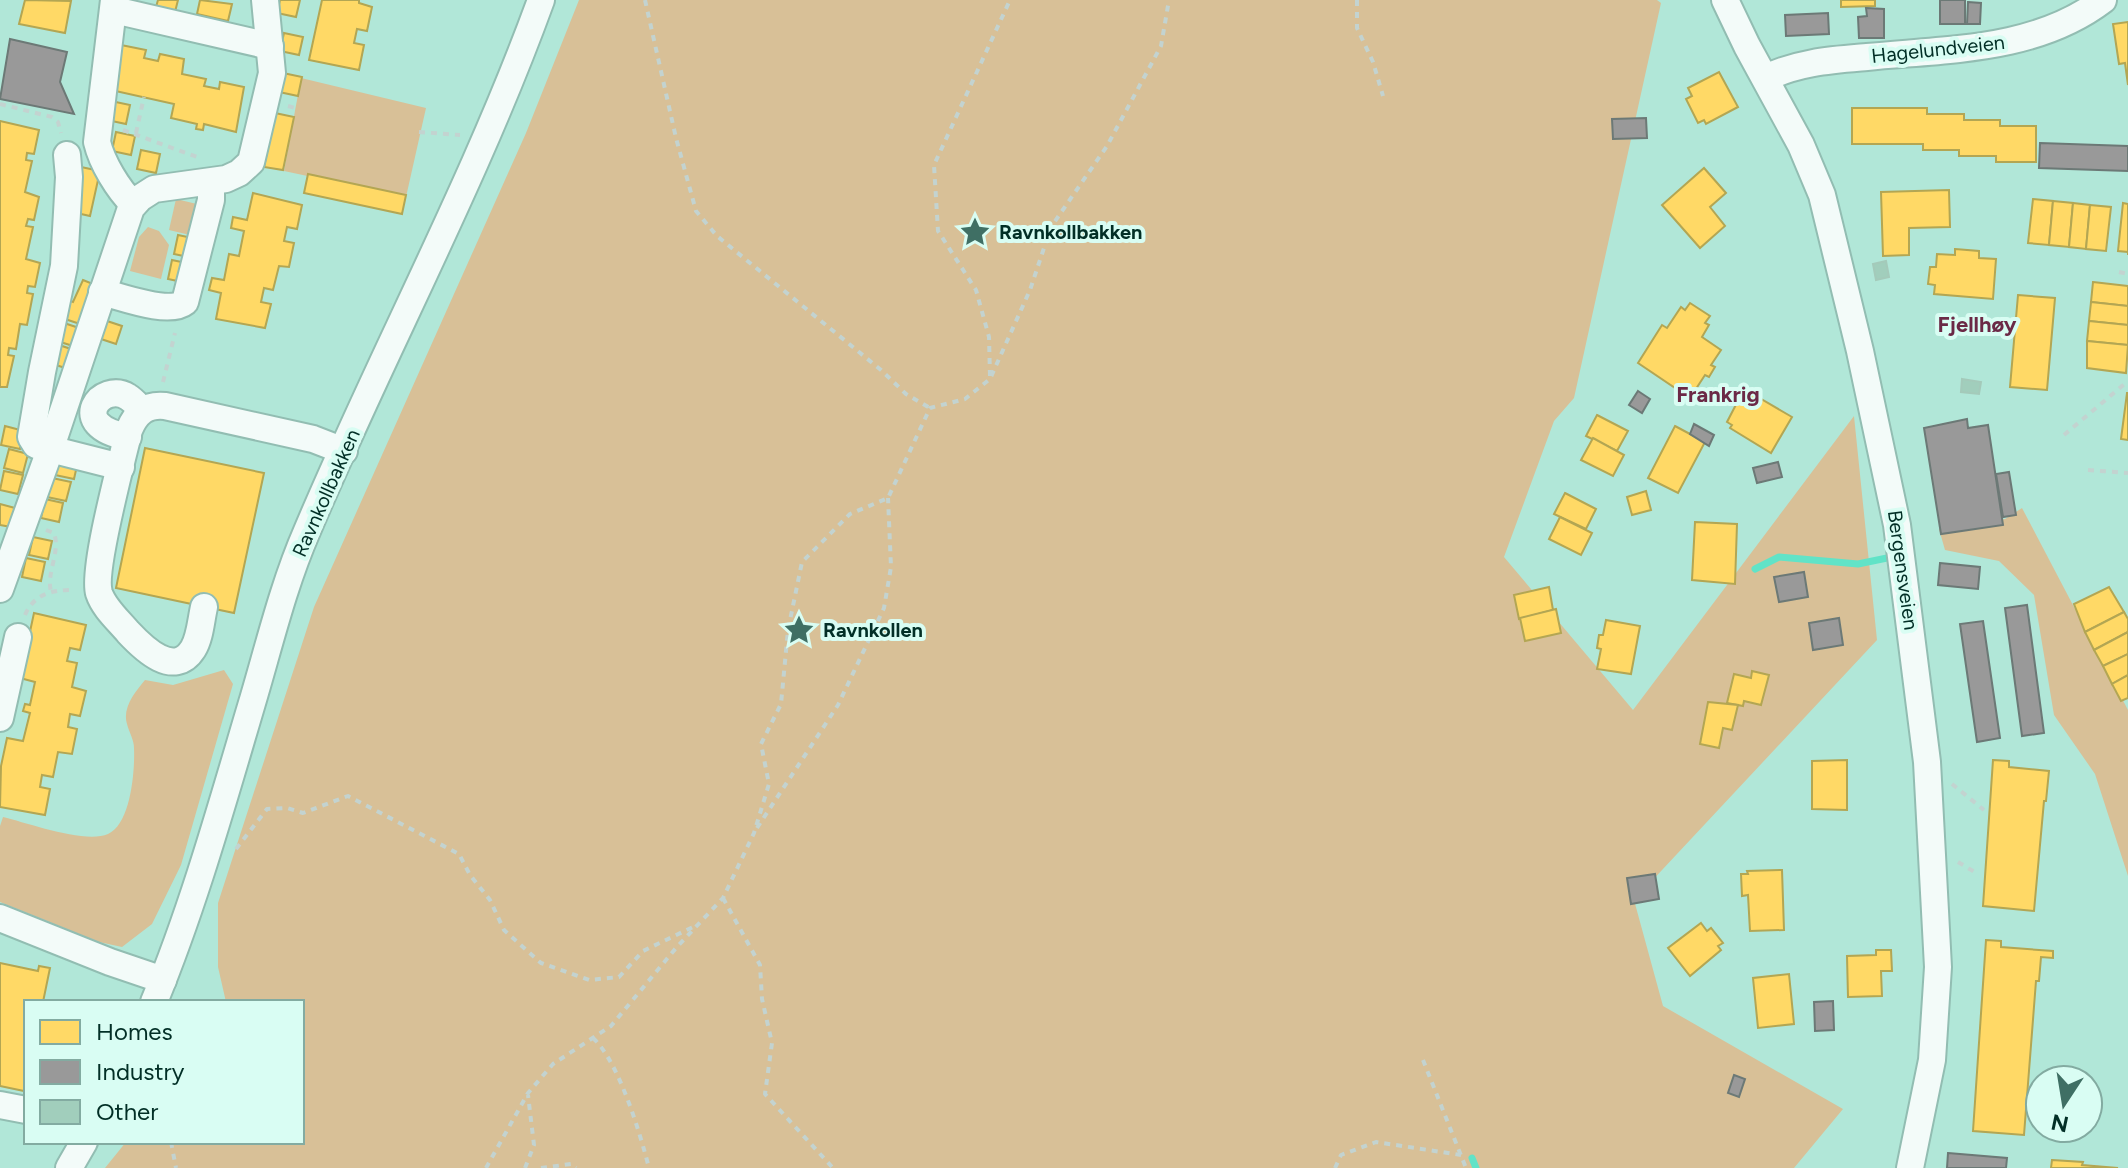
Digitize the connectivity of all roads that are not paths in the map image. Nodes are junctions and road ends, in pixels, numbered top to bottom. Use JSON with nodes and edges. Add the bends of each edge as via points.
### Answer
{"nodes":[{"id":1,"x":265,"y":0,"type":"edge"},
{"id":2,"x":541,"y":0,"type":"edge"},
{"id":3,"x":1725,"y":0,"type":"edge"},
{"id":4,"x":2103,"y":0,"type":"edge"},
{"id":5,"x":114,"y":5,"type":"edge"},
{"id":6,"x":270,"y":46,"type":"junction"},
{"id":7,"x":1766,"y":78,"type":"junction"},
{"id":8,"x":67,"y":155,"type":"road end"},
{"id":9,"x":211,"y":182,"type":"junction"},
{"id":10,"x":133,"y":204,"type":"junction"},
{"id":11,"x":102,"y":292,"type":"junction"},
{"id":12,"x":151,"y":403,"type":"junction"},
{"id":13,"x":128,"y":437,"type":"junction"},
{"id":14,"x":50,"y":450,"type":"junction"},
{"id":15,"x":344,"y":451,"type":"junction"},
{"id":16,"x":121,"y":467,"type":"junction"},
{"id":17,"x":0,"y":589,"type":"edge"},
{"id":18,"x":204,"y":607,"type":"dead end"},
{"id":19,"x":18,"y":637,"type":"road end"},
{"id":20,"x":0,"y":718,"type":"edge"},
{"id":21,"x":0,"y":918,"type":"edge"},
{"id":22,"x":159,"y":991,"type":"edge"},
{"id":23,"x":0,"y":1105,"type":"edge"},
{"id":24,"x":24,"y":1110,"type":"edge"},
{"id":25,"x":83,"y":1144,"type":"edge"},
{"id":26,"x":69,"y":1168,"type":"edge"},
{"id":27,"x":1910,"y":1168,"type":"edge"}],
"edges":[{"from":1,"to":6,"type":"street"},
{"from":2,"to":15,"type":"street","name":"Ravnkollbakken","via":[[487,138]]},
{"from":3,"to":7,"type":"street","name":"Bergensveien"},
{"from":4,"to":7,"type":"street","name":"Hagelundveien","via":[[2065,25],[2036,36],[1806,63]]},
{"from":5,"to":6,"type":"street"},
{"from":5,"to":10,"type":"street","via":[[97,124],[99,150]]},
{"from":6,"to":9,"type":"street","via":[[272,73],[251,162],[234,176]]},
{"from":7,"to":27,"type":"street","name":"Bergensveien","via":[[1812,167],[1829,223],[1888,476],[1913,638],[1927,762],[1938,978],[1932,1060]]},
{"from":8,"to":14,"type":"street","via":[[64,266],[31,433],[36,445]]},
{"from":9,"to":10,"type":"street","via":[[159,188]]},
{"from":9,"to":11,"type":"street","via":[[185,302],[165,307]]},
{"from":10,"to":11,"type":"street"},
{"from":11,"to":14,"type":"street"},
{"from":12,"to":13,"type":"street","via":[[132,423]]},
{"from":12,"to":13,"type":"street","via":[[107,394],[97,403],[98,427]]},
{"from":12,"to":15,"type":"street","via":[[313,439]]},
{"from":13,"to":16,"type":"street"},
{"from":14,"to":16,"type":"street"},
{"from":14,"to":17,"type":"street"},
{"from":15,"to":22,"type":"street","name":"Ravnkollbakken","via":[[292,570],[199,878]]},
{"from":16,"to":18,"type":"street","via":[[118,522],[98,572],[99,594],[137,642],[162,660],[182,658],[193,648]]},
{"from":19,"to":20,"type":"street"},
{"from":21,"to":22,"type":"street","via":[[110,962]]},
{"from":23,"to":24,"type":"street"},
{"from":25,"to":26,"type":"street"}]}
